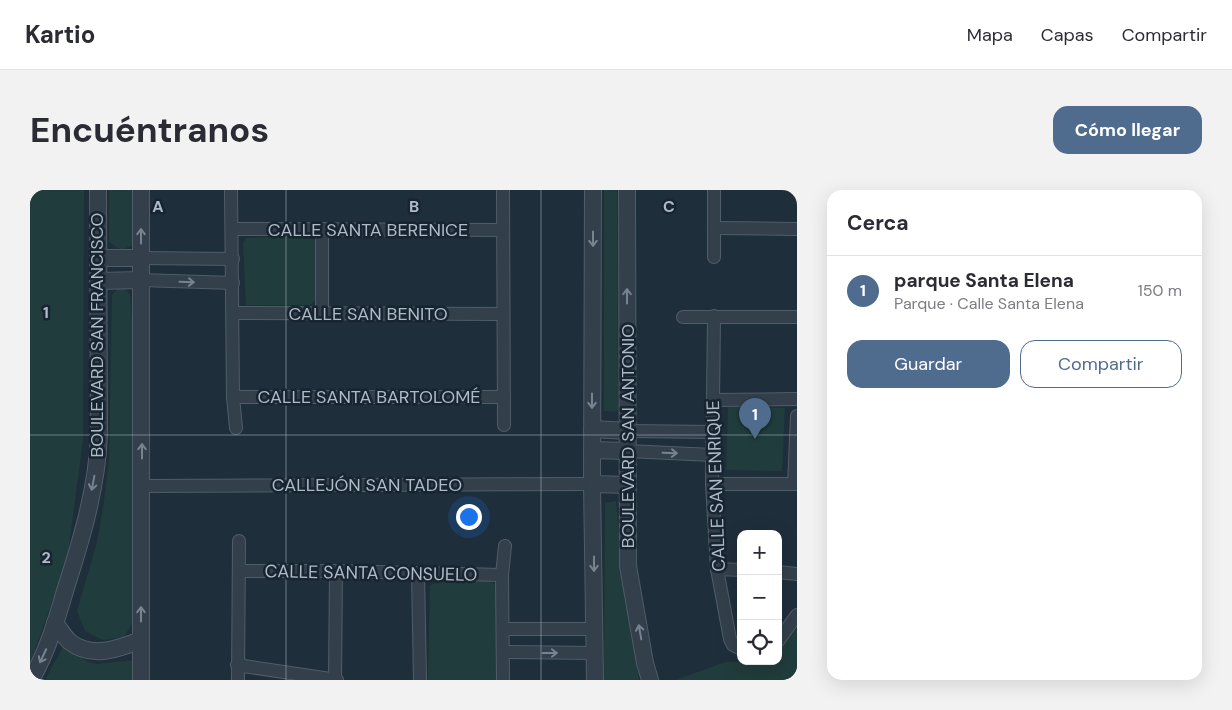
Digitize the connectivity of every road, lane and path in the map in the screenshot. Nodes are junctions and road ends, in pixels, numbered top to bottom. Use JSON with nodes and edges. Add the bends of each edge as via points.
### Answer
{"nodes":[{"id":1,"x":98,"y":190,"type":"edge"},
{"id":2,"x":141,"y":190,"type":"edge"},
{"id":3,"x":231,"y":190,"type":"edge"},
{"id":4,"x":503,"y":190,"type":"edge"},
{"id":5,"x":593,"y":190,"type":"edge"},
{"id":6,"x":626,"y":190,"type":"edge"},
{"id":7,"x":714,"y":190,"type":"edge"},
{"id":8,"x":715,"y":228,"type":"junction"},
{"id":9,"x":233,"y":229,"type":"junction"},
{"id":10,"x":797,"y":229,"type":"edge"},
{"id":11,"x":322,"y":230,"type":"junction"},
{"id":12,"x":503,"y":230,"type":"junction"},
{"id":13,"x":714,"y":257,"type":"dead end"},
{"id":14,"x":98,"y":258,"type":"junction"},
{"id":15,"x":141,"y":258,"type":"junction"},
{"id":16,"x":233,"y":259,"type":"junction"},
{"id":17,"x":141,"y":280,"type":"junction"},
{"id":18,"x":98,"y":281,"type":"junction"},
{"id":19,"x":233,"y":283,"type":"junction"},
{"id":20,"x":233,"y":313,"type":"junction"},
{"id":21,"x":322,"y":313,"type":"junction"},
{"id":22,"x":503,"y":314,"type":"junction"},
{"id":23,"x":683,"y":316,"type":"dead end"},
{"id":24,"x":714,"y":316,"type":"junction"},
{"id":25,"x":797,"y":317,"type":"edge"},
{"id":26,"x":233,"y":397,"type":"junction"},
{"id":27,"x":504,"y":397,"type":"junction"},
{"id":28,"x":797,"y":399,"type":"edge"},
{"id":29,"x":713,"y":400,"type":"junction"},
{"id":30,"x":797,"y":416,"type":"edge"},
{"id":31,"x":504,"y":425,"type":"dead end"},
{"id":32,"x":236,"y":428,"type":"dead end"},
{"id":33,"x":592,"y":429,"type":"junction"},
{"id":34,"x":628,"y":431,"type":"junction"},
{"id":35,"x":713,"y":432,"type":"junction"},
{"id":36,"x":592,"y":450,"type":"junction"},
{"id":37,"x":627,"y":451,"type":"junction"},
{"id":38,"x":713,"y":455,"type":"junction"},
{"id":39,"x":592,"y":484,"type":"junction"},
{"id":40,"x":712,"y":484,"type":"junction"},
{"id":41,"x":795,"y":484,"type":"edge"},
{"id":42,"x":628,"y":485,"type":"junction"},
{"id":43,"x":142,"y":486,"type":"junction"},
{"id":44,"x":239,"y":542,"type":"dead end"},
{"id":45,"x":505,"y":546,"type":"dead end"},
{"id":46,"x":716,"y":569,"type":"junction"},
{"id":47,"x":737,"y":570,"type":"edge"},
{"id":48,"x":239,"y":571,"type":"junction"},
{"id":49,"x":336,"y":571,"type":"junction"},
{"id":50,"x":782,"y":572,"type":"edge"},
{"id":51,"x":418,"y":574,"type":"junction"},
{"id":52,"x":797,"y":574,"type":"edge"},
{"id":53,"x":502,"y":575,"type":"junction"},
{"id":54,"x":797,"y":615,"type":"edge"},
{"id":55,"x":55,"y":623,"type":"junction"},
{"id":56,"x":504,"y":629,"type":"junction"},
{"id":57,"x":594,"y":629,"type":"junction"},
{"id":58,"x":782,"y":636,"type":"edge"},
{"id":59,"x":141,"y":640,"type":"junction"},
{"id":60,"x":737,"y":647,"type":"edge"},
{"id":61,"x":504,"y":652,"type":"junction"},
{"id":62,"x":596,"y":653,"type":"junction"},
{"id":63,"x":238,"y":665,"type":"junction"},
{"id":64,"x":31,"y":680,"type":"edge"},
{"id":65,"x":141,"y":680,"type":"edge"},
{"id":66,"x":238,"y":680,"type":"edge"},
{"id":67,"x":336,"y":680,"type":"edge"},
{"id":68,"x":420,"y":680,"type":"edge"},
{"id":69,"x":503,"y":680,"type":"edge"},
{"id":70,"x":595,"y":680,"type":"edge"},
{"id":71,"x":650,"y":680,"type":"edge"}],
"edges":[{"from":1,"to":14,"type":"street","name":"BOULEVARD SAN FRANCISCO"},
{"from":15,"to":2,"type":"street","one_way":true},
{"from":3,"to":9,"type":"street","name":"CALLE SANTA BARTOLOMÉ"},
{"from":4,"to":12,"type":"street","name":"CALLE SANTA BARTOLOMÉ"},
{"from":5,"to":33,"type":"street","name":"BOULEVARD SAN ANTONIO","one_way":true},
{"from":34,"to":6,"type":"street","name":"BOULEVARD SAN ANTONIO","one_way":true},
{"from":7,"to":8,"type":"street"},
{"from":8,"to":10,"type":"street"},
{"from":8,"to":13,"type":"street"},
{"from":9,"to":11,"type":"street","name":"CALLE SANTA BERENICE"},
{"from":9,"to":16,"type":"street","name":"CALLE SANTA BARTOLOMÉ"},
{"from":11,"to":12,"type":"street","name":"CALLE SANTA BERENICE"},
{"from":11,"to":21,"type":"street"},
{"from":12,"to":22,"type":"street","name":"CALLE SANTA BARTOLOMÉ"},
{"from":14,"to":15,"type":"street"},
{"from":14,"to":18,"type":"street","name":"BOULEVARD SAN FRANCISCO"},
{"from":15,"to":16,"type":"street"},
{"from":15,"to":17,"type":"street"},
{"from":16,"to":19,"type":"street","name":"CALLE SANTA BARTOLOMÉ"},
{"from":17,"to":18,"type":"street"},
{"from":17,"to":19,"type":"street","one_way":true},
{"from":43,"to":17,"type":"street","one_way":true},
{"from":18,"to":55,"type":"street","name":"BOULEVARD SAN FRANCISCO","one_way":true,"via":[[97,466],[82,538]]},
{"from":19,"to":20,"type":"street","name":"CALLE SANTA BARTOLOMÉ"},
{"from":20,"to":21,"type":"street","name":"CALLE SAN BENITO"},
{"from":20,"to":26,"type":"street","name":"CALLE SANTA BARTOLOMÉ"},
{"from":21,"to":22,"type":"street","name":"CALLE SAN BENITO"},
{"from":22,"to":27,"type":"street","name":"CALLE SANTA BARTOLOMÉ"},
{"from":23,"to":24,"type":"street"},
{"from":24,"to":25,"type":"street"},
{"from":24,"to":29,"type":"street","name":"CALLE SAN ENRIQUE"},
{"from":26,"to":27,"type":"street","name":"CALLE SANTA BARTOLOMÉ"},
{"from":26,"to":32,"type":"street"},
{"from":27,"to":31,"type":"street"},
{"from":28,"to":29,"type":"street"},
{"from":29,"to":35,"type":"street","name":"CALLE SAN ENRIQUE"},
{"from":30,"to":41,"type":"street"},
{"from":33,"to":34,"type":"street"},
{"from":33,"to":36,"type":"street","name":"BOULEVARD SAN ANTONIO"},
{"from":34,"to":35,"type":"street"},
{"from":34,"to":37,"type":"street","name":"BOULEVARD SAN ANTONIO"},
{"from":35,"to":38,"type":"street","name":"CALLE SAN ENRIQUE"},
{"from":36,"to":37,"type":"street"},
{"from":36,"to":39,"type":"street","name":"BOULEVARD SAN ANTONIO"},
{"from":37,"to":38,"type":"street","one_way":true},
{"from":37,"to":42,"type":"street","name":"BOULEVARD SAN ANTONIO"},
{"from":38,"to":40,"type":"street","name":"CALLE SAN ENRIQUE"},
{"from":39,"to":42,"type":"street"},
{"from":39,"to":43,"type":"street","name":"CALLEJÓN SAN TADEO"},
{"from":39,"to":57,"type":"street","name":"BOULEVARD SAN ANTONIO","one_way":true},
{"from":40,"to":41,"type":"street"},
{"from":40,"to":46,"type":"street","name":"CALLE SAN ENRIQUE"},
{"from":71,"to":42,"type":"street","name":"BOULEVARD SAN ANTONIO","one_way":true,"via":[[628,566]]},
{"from":59,"to":43,"type":"street","one_way":true},
{"from":44,"to":48,"type":"street"},
{"from":45,"to":53,"type":"street"},
{"from":46,"to":47,"type":"street"},
{"from":46,"to":60,"type":"street","name":"CALLE SAN ENRIQUE","via":[[730,640]]},
{"from":48,"to":49,"type":"street","name":"CALLE SANTA CONSUELO"},
{"from":48,"to":63,"type":"street"},
{"from":49,"to":51,"type":"street","name":"CALLE SANTA CONSUELO"},
{"from":49,"to":67,"type":"street"},
{"from":50,"to":52,"type":"street"},
{"from":51,"to":53,"type":"street","name":"CALLE SANTA CONSUELO"},
{"from":51,"to":68,"type":"street"},
{"from":53,"to":56,"type":"street"},
{"from":54,"to":58,"type":"street"},
{"from":55,"to":59,"type":"street","via":[[70,641],[82,649],[111,650]]},
{"from":55,"to":64,"type":"street","name":"BOULEVARD SAN FRANCISCO","one_way":true},
{"from":56,"to":57,"type":"street"},
{"from":56,"to":61,"type":"street"},
{"from":57,"to":62,"type":"street","name":"BOULEVARD SAN ANTONIO"},
{"from":59,"to":65,"type":"street"},
{"from":61,"to":62,"type":"street","one_way":true},
{"from":61,"to":69,"type":"street"},
{"from":62,"to":70,"type":"street","name":"BOULEVARD SAN ANTONIO"},
{"from":63,"to":66,"type":"street"},
{"from":63,"to":67,"type":"street"}]}
